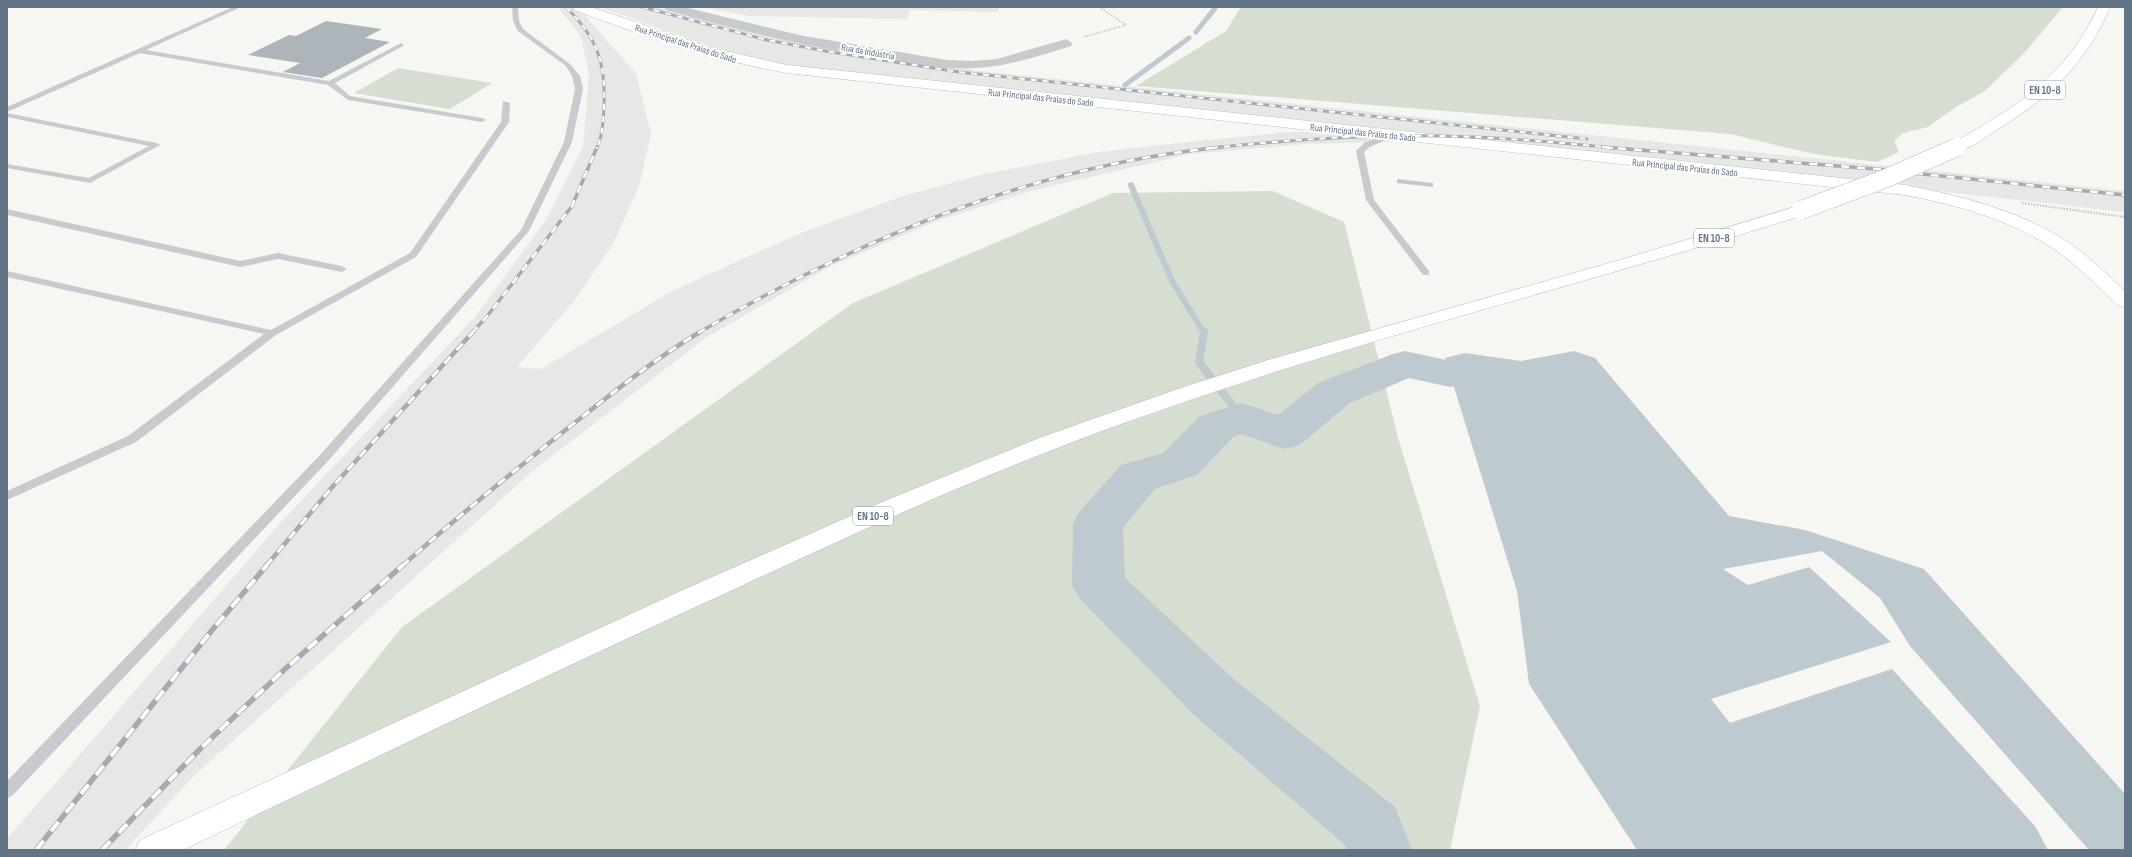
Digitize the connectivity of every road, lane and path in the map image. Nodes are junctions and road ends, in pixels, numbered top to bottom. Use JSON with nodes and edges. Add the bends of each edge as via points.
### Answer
{"nodes":[{"id":1,"x":238,"y":7,"type":"edge"},
{"id":2,"x":579,"y":7,"type":"edge"},
{"id":3,"x":670,"y":7,"type":"edge"},
{"id":4,"x":1099,"y":7,"type":"edge"},
{"id":5,"x":2104,"y":7,"type":"edge"},
{"id":6,"x":518,"y":8,"type":"edge"},
{"id":7,"x":1066,"y":42,"type":"joint"},
{"id":8,"x":401,"y":45,"type":"dead end"},
{"id":9,"x":138,"y":51,"type":"junction"},
{"id":10,"x":330,"y":83,"type":"junction"},
{"id":11,"x":506,"y":103,"type":"dead end"},
{"id":12,"x":7,"y":110,"type":"edge"},
{"id":13,"x":7,"y":115,"type":"edge"},
{"id":14,"x":482,"y":120,"type":"dead end"},
{"id":15,"x":1390,"y":136,"type":"junction"},
{"id":16,"x":7,"y":166,"type":"edge"},
{"id":17,"x":2018,"y":202,"type":"dead end"},
{"id":18,"x":7,"y":212,"type":"edge"},
{"id":19,"x":2125,"y":217,"type":"edge"},
{"id":20,"x":342,"y":269,"type":"dead end"},
{"id":21,"x":1426,"y":273,"type":"dead end"},
{"id":22,"x":7,"y":274,"type":"edge"},
{"id":23,"x":2125,"y":301,"type":"edge"},
{"id":24,"x":272,"y":333,"type":"junction"},
{"id":25,"x":7,"y":496,"type":"edge"},
{"id":26,"x":7,"y":791,"type":"edge"},
{"id":27,"x":151,"y":850,"type":"edge"}],
"edges":[{"from":1,"to":9,"type":"lane"},
{"from":2,"to":15,"type":"main road","name":"Rua Principal das Praias do Sado","via":[[682,44],[734,60],[769,67]]},
{"from":3,"to":7,"type":"street","name":"Rua da Indústria","via":[[735,25],[836,46],[961,65],[1003,62]]},
{"from":4,"to":7,"type":"path","via":[[1126,25]]},
{"from":5,"to":27,"type":"main road","number":"EN 10-8","bridge":true,"via":[[2086,43],[2051,84],[2021,108],[1959,146],[1882,180],[1801,210],[1626,264],[1366,337],[1101,423],[927,493],[750,571]]},
{"from":6,"to":26,"type":"lane","via":[[516,21],[520,30],[568,65],[576,76],[579,89],[568,142],[525,231],[322,459]]},
{"from":8,"to":10,"type":"lane"},
{"from":9,"to":10,"type":"lane"},
{"from":9,"to":12,"type":"lane"},
{"from":10,"to":14,"type":"lane","via":[[348,98]]},
{"from":11,"to":24,"type":"lane","via":[[505,122],[413,255]]},
{"from":13,"to":16,"type":"lane","via":[[156,145],[90,181]]},
{"from":15,"to":21,"type":"lane","via":[[1367,145],[1360,151],[1367,194]]},
{"from":15,"to":23,"type":"main road","name":"Rua Principal das Praias do Sado","via":[[1905,190],[1939,197],[2005,217],[2035,230],[2060,245]]},
{"from":17,"to":19,"type":"path"},
{"from":18,"to":20,"type":"lane","via":[[240,264],[278,256]]},
{"from":22,"to":24,"type":"lane"},
{"from":24,"to":25,"type":"lane","via":[[132,439]]}]}
